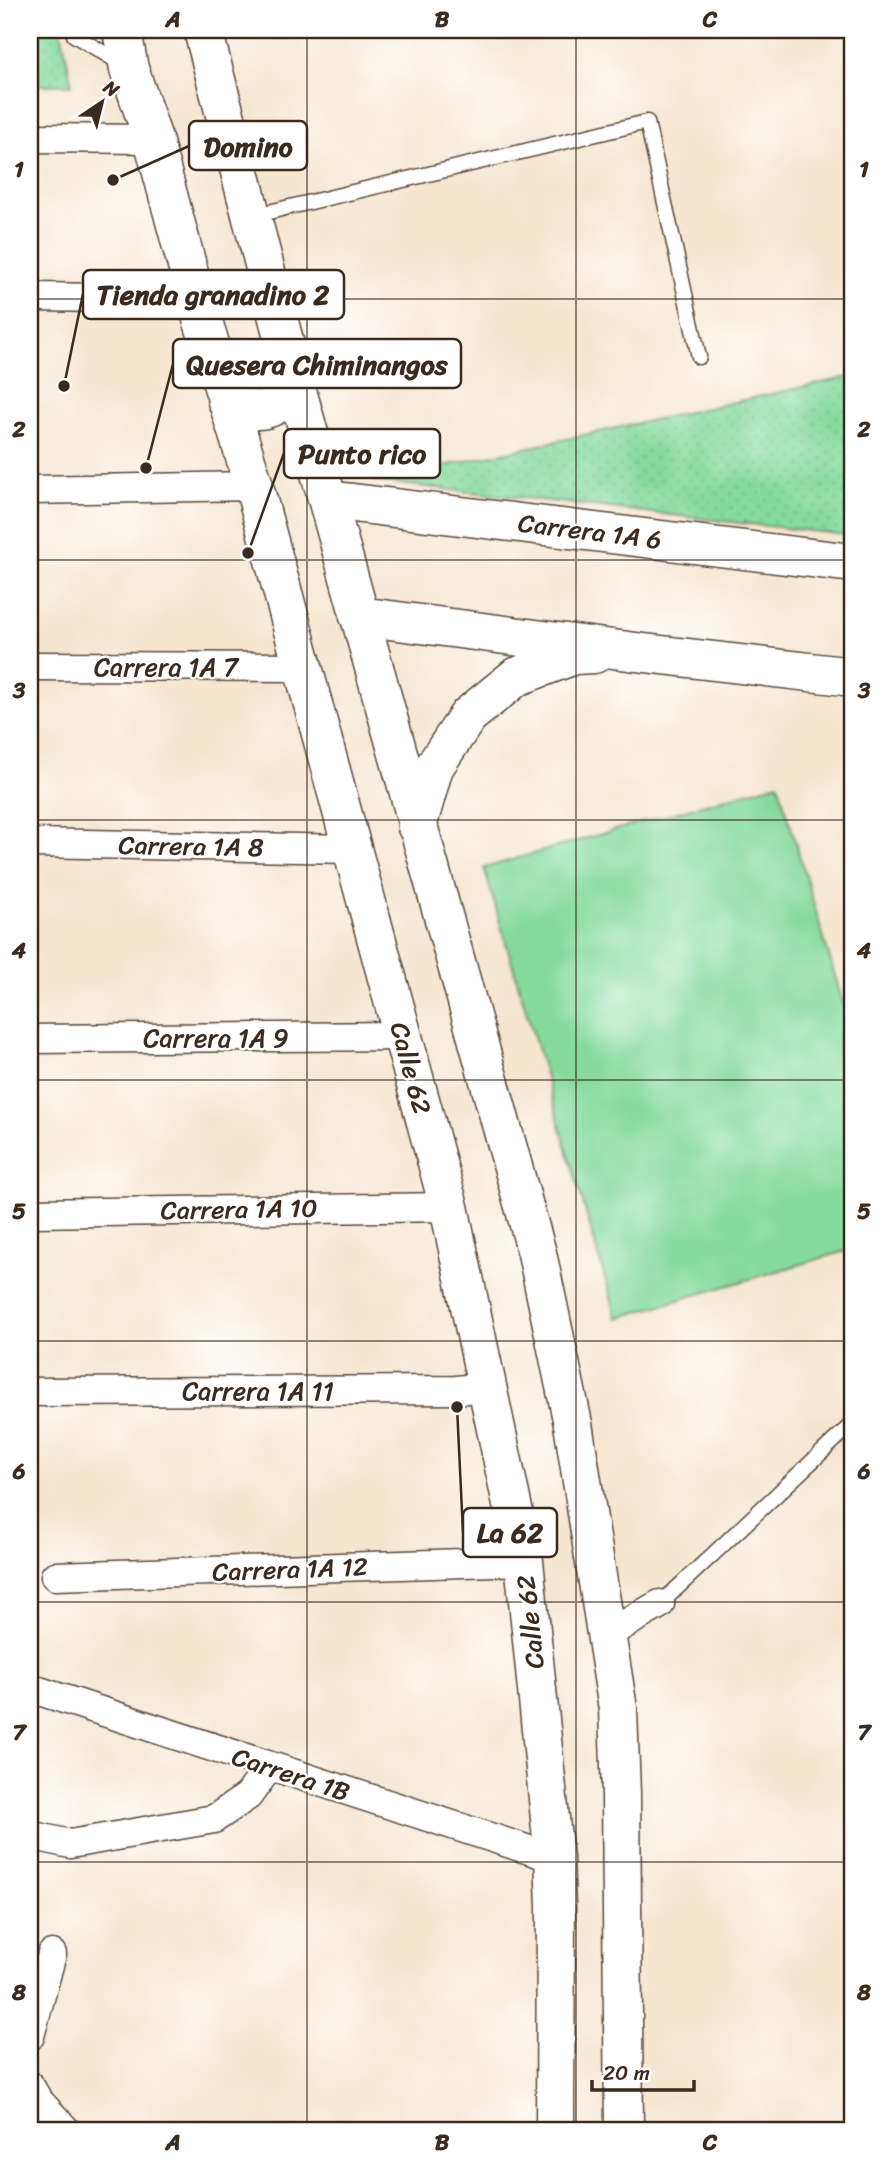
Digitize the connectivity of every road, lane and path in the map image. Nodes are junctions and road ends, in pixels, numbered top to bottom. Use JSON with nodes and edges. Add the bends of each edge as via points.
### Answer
{"nodes":[{"id":1,"x":73,"y":30,"type":"edge"},
{"id":2,"x":122,"y":30,"type":"edge"},
{"id":3,"x":202,"y":30,"type":"edge"},
{"id":4,"x":129,"y":69,"type":"junction"},
{"id":5,"x":30,"y":138,"type":"edge"},
{"id":6,"x":153,"y":139,"type":"junction"},
{"id":7,"x":250,"y":216,"type":"junction"},
{"id":8,"x":30,"y":297,"type":"edge"},
{"id":9,"x":196,"y":299,"type":"junction"},
{"id":10,"x":699,"y":357,"type":"dead end"},
{"id":11,"x":296,"y":387,"type":"junction"},
{"id":12,"x":227,"y":401,"type":"junction"},
{"id":13,"x":254,"y":486,"type":"junction"},
{"id":14,"x":30,"y":490,"type":"edge"},
{"id":15,"x":328,"y":500,"type":"junction"},
{"id":16,"x":853,"y":563,"type":"edge"},
{"id":17,"x":359,"y":616,"type":"junction"},
{"id":18,"x":636,"y":652,"type":"junction"},
{"id":19,"x":30,"y":666,"type":"edge"},
{"id":20,"x":303,"y":667,"type":"junction"},
{"id":21,"x":853,"y":677,"type":"edge"},
{"id":22,"x":417,"y":827,"type":"junction"},
{"id":23,"x":30,"y":843,"type":"edge"},
{"id":24,"x":352,"y":849,"type":"junction"},
{"id":25,"x":402,"y":1036,"type":"junction"},
{"id":26,"x":30,"y":1039,"type":"edge"},
{"id":27,"x":449,"y":1207,"type":"junction"},
{"id":28,"x":30,"y":1213,"type":"edge"},
{"id":29,"x":486,"y":1387,"type":"junction"},
{"id":30,"x":30,"y":1392,"type":"edge"},
{"id":31,"x":853,"y":1423,"type":"edge"},
{"id":32,"x":524,"y":1562,"type":"junction"},
{"id":33,"x":55,"y":1576,"type":"dead end"},
{"id":34,"x":660,"y":1604,"type":"joint"},
{"id":35,"x":606,"y":1635,"type":"junction"},
{"id":36,"x":30,"y":1688,"type":"edge"},
{"id":37,"x":269,"y":1767,"type":"junction"},
{"id":38,"x":30,"y":1835,"type":"edge"},
{"id":39,"x":554,"y":1858,"type":"junction"},
{"id":40,"x":52,"y":1954,"type":"dead end"},
{"id":41,"x":30,"y":2036,"type":"edge"},
{"id":42,"x":30,"y":2086,"type":"edge"},
{"id":43,"x":67,"y":2131,"type":"edge"},
{"id":44,"x":555,"y":2131,"type":"edge"},
{"id":45,"x":624,"y":2131,"type":"edge"}],
"edges":[{"from":1,"to":4,"type":"lane","via":[[74,35]]},
{"from":2,"to":4,"type":"street","name":"Calle 62"},
{"from":3,"to":7,"type":"street"},
{"from":4,"to":6,"type":"street","name":"Calle 62"},
{"from":5,"to":6,"type":"street"},
{"from":6,"to":9,"type":"street","name":"Calle 62"},
{"from":7,"to":10,"type":"lane","via":[[647,122]]},
{"from":7,"to":11,"type":"street"},
{"from":8,"to":9,"type":"street"},
{"from":9,"to":12,"type":"street","name":"Calle 62"},
{"from":11,"to":12,"type":"street","via":[[283,402],[265,411],[245,410]]},
{"from":11,"to":15,"type":"street"},
{"from":12,"to":13,"type":"street","name":"Calle 62"},
{"from":13,"to":14,"type":"street"},
{"from":13,"to":20,"type":"street","name":"Calle 62"},
{"from":15,"to":16,"type":"street","name":"Carrera 1A 6"},
{"from":15,"to":17,"type":"street"},
{"from":17,"to":18,"type":"street"},
{"from":17,"to":22,"type":"street"},
{"from":18,"to":21,"type":"street"},
{"from":18,"to":22,"type":"street","via":[[574,655],[516,677],[468,716],[454,736],[434,767]]},
{"from":19,"to":20,"type":"street","name":"Carrera 1A 7"},
{"from":20,"to":24,"type":"street","name":"Calle 62"},
{"from":22,"to":35,"type":"street","via":[[537,1253],[573,1424]]},
{"from":23,"to":24,"type":"street","name":"Carrera 1A 8"},
{"from":24,"to":25,"type":"street","name":"Calle 62"},
{"from":25,"to":26,"type":"street","name":"Carrera 1A 9"},
{"from":25,"to":27,"type":"street","name":"Calle 62"},
{"from":27,"to":28,"type":"street","name":"Carrera 1A 10"},
{"from":27,"to":29,"type":"street","name":"Calle 62"},
{"from":29,"to":30,"type":"street","name":"Carrera 1A 11"},
{"from":29,"to":32,"type":"street","name":"Calle 62"},
{"from":31,"to":34,"type":"lane"},
{"from":32,"to":33,"type":"street","name":"Carrera 1A 12"},
{"from":32,"to":39,"type":"street","name":"Calle 62"},
{"from":34,"to":35,"type":"street"},
{"from":35,"to":45,"type":"street","via":[[618,1709]]},
{"from":36,"to":37,"type":"street","name":"Carrera 1B"},
{"from":37,"to":38,"type":"street","via":[[248,1796],[214,1819],[70,1844]]},
{"from":37,"to":39,"type":"street","name":"Carrera 1B"},
{"from":39,"to":44,"type":"street","name":"Calle 62"},
{"from":40,"to":41,"type":"street"},
{"from":42,"to":43,"type":"street"}]}
